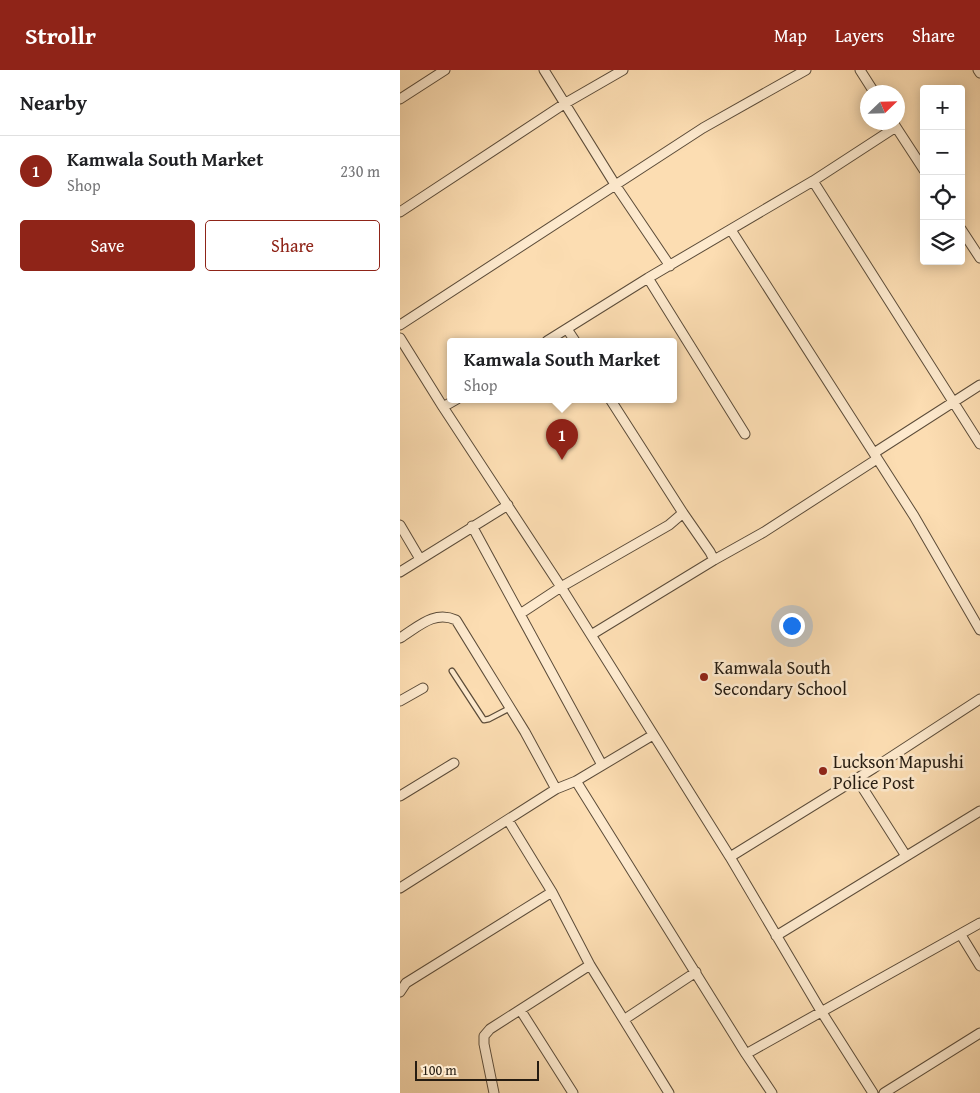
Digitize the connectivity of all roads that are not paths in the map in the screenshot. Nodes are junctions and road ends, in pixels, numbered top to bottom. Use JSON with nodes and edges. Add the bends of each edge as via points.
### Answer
{"nodes":[{"id":1,"x":445,"y":70,"type":"edge"},
{"id":2,"x":544,"y":70,"type":"edge"},
{"id":3,"x":623,"y":70,"type":"edge"},
{"id":4,"x":806,"y":70,"type":"edge"},
{"id":5,"x":860,"y":70,"type":"edge"},
{"id":6,"x":978,"y":70,"type":"edge"},
{"id":7,"x":980,"y":73,"type":"edge"},
{"id":8,"x":870,"y":85,"type":"edge"},
{"id":9,"x":400,"y":99,"type":"edge"},
{"id":10,"x":564,"y":104,"type":"junction"},
{"id":11,"x":888,"y":130,"type":"edge"},
{"id":12,"x":898,"y":130,"type":"edge"},
{"id":13,"x":920,"y":164,"type":"edge"},
{"id":14,"x":813,"y":181,"type":"junction"},
{"id":15,"x":616,"y":186,"type":"junction"},
{"id":16,"x":400,"y":212,"type":"edge"},
{"id":17,"x":730,"y":230,"type":"junction"},
{"id":18,"x":965,"y":232,"type":"edge"},
{"id":19,"x":976,"y":243,"type":"edge"},
{"id":20,"x":980,"y":258,"type":"edge"},
{"id":21,"x":670,"y":266,"type":"junction"},
{"id":22,"x":648,"y":278,"type":"junction"},
{"id":23,"x":400,"y":324,"type":"edge"},
{"id":24,"x":567,"y":329,"type":"junction"},
{"id":25,"x":400,"y":338,"type":"edge"},
{"id":26,"x":552,"y":338,"type":"edge"},
{"id":27,"x":573,"y":338,"type":"edge"},
{"id":28,"x":980,"y":385,"type":"edge"},
{"id":29,"x":953,"y":401,"type":"junction"},
{"id":30,"x":450,"y":403,"type":"edge"},
{"id":31,"x":613,"y":403,"type":"edge"},
{"id":32,"x":443,"y":407,"type":"junction"},
{"id":33,"x":745,"y":434,"type":"dead end"},
{"id":34,"x":980,"y":444,"type":"edge"},
{"id":35,"x":875,"y":456,"type":"junction"},
{"id":36,"x":508,"y":505,"type":"junction"},
{"id":37,"x":684,"y":513,"type":"junction"},
{"id":38,"x":400,"y":525,"type":"edge"},
{"id":39,"x":472,"y":526,"type":"junction"},
{"id":40,"x":420,"y":559,"type":"junction"},
{"id":41,"x":714,"y":560,"type":"junction"},
{"id":42,"x":400,"y":572,"type":"edge"},
{"id":43,"x":561,"y":587,"type":"junction"},
{"id":44,"x":520,"y":614,"type":"junction"},
{"id":45,"x":980,"y":630,"type":"edge"},
{"id":46,"x":591,"y":635,"type":"junction"},
{"id":47,"x":400,"y":638,"type":"edge"},
{"id":48,"x":452,"y":672,"type":"dead end"},
{"id":49,"x":423,"y":688,"type":"dead end"},
{"id":50,"x":980,"y":699,"type":"edge"},
{"id":51,"x":400,"y":701,"type":"edge"},
{"id":52,"x":510,"y":708,"type":"junction"},
{"id":53,"x":653,"y":735,"type":"junction"},
{"id":54,"x":454,"y":763,"type":"dead end"},
{"id":55,"x":602,"y":765,"type":"junction"},
{"id":56,"x":857,"y":778,"type":"junction"},
{"id":57,"x":576,"y":781,"type":"junction"},
{"id":58,"x":556,"y":789,"type":"junction"},
{"id":59,"x":400,"y":796,"type":"edge"},
{"id":60,"x":980,"y":811,"type":"edge"},
{"id":61,"x":508,"y":820,"type":"junction"},
{"id":62,"x":906,"y":856,"type":"junction"},
{"id":63,"x":730,"y":857,"type":"junction"},
{"id":64,"x":400,"y":888,"type":"edge"},
{"id":65,"x":552,"y":892,"type":"junction"},
{"id":66,"x":980,"y":923,"type":"edge"},
{"id":67,"x":961,"y":934,"type":"junction"},
{"id":68,"x":776,"y":936,"type":"junction"},
{"id":69,"x":590,"y":965,"type":"junction"},
{"id":70,"x":980,"y":966,"type":"edge"},
{"id":71,"x":696,"y":972,"type":"junction"},
{"id":72,"x":400,"y":992,"type":"edge"},
{"id":73,"x":520,"y":1011,"type":"junction"},
{"id":74,"x":821,"y":1011,"type":"junction"},
{"id":75,"x":625,"y":1019,"type":"junction"},
{"id":76,"x":980,"y":1033,"type":"edge"},
{"id":77,"x":746,"y":1054,"type":"junction"},
{"id":78,"x":494,"y":1093,"type":"edge"},
{"id":79,"x":573,"y":1093,"type":"edge"},
{"id":80,"x":669,"y":1093,"type":"edge"},
{"id":81,"x":772,"y":1093,"type":"edge"},
{"id":82,"x":873,"y":1093,"type":"edge"},
{"id":83,"x":884,"y":1093,"type":"edge"}],
"edges":[{"from":1,"to":9,"type":"street"},
{"from":2,"to":10,"type":"street"},
{"from":3,"to":10,"type":"street"},
{"from":4,"to":15,"type":"street","via":[[703,128]]},
{"from":5,"to":8,"type":"street"},
{"from":6,"to":7,"type":"street"},
{"from":10,"to":15,"type":"street"},
{"from":10,"to":16,"type":"street"},
{"from":11,"to":14,"type":"street"},
{"from":12,"to":13,"type":"street"},
{"from":14,"to":17,"type":"street"},
{"from":14,"to":29,"type":"street"},
{"from":15,"to":21,"type":"street"},
{"from":15,"to":23,"type":"street"},
{"from":17,"to":21,"type":"street"},
{"from":17,"to":35,"type":"street"},
{"from":18,"to":19,"type":"street"},
{"from":19,"to":20,"type":"street"},
{"from":21,"to":22,"type":"street"},
{"from":22,"to":24,"type":"street"},
{"from":22,"to":33,"type":"street"},
{"from":24,"to":26,"type":"street"},
{"from":24,"to":27,"type":"street"},
{"from":25,"to":32,"type":"street"},
{"from":28,"to":29,"type":"street"},
{"from":29,"to":34,"type":"street"},
{"from":29,"to":35,"type":"street"},
{"from":30,"to":32,"type":"street"},
{"from":31,"to":37,"type":"street"},
{"from":32,"to":36,"type":"street"},
{"from":35,"to":41,"type":"street","via":[[764,532]]},
{"from":35,"to":45,"type":"street"},
{"from":36,"to":39,"type":"street"},
{"from":36,"to":43,"type":"street"},
{"from":37,"to":41,"type":"street"},
{"from":37,"to":43,"type":"street","via":[[669,525]]},
{"from":38,"to":40,"type":"street"},
{"from":39,"to":40,"type":"street"},
{"from":39,"to":44,"type":"street"},
{"from":40,"to":42,"type":"street"},
{"from":41,"to":46,"type":"street"},
{"from":43,"to":44,"type":"street"},
{"from":43,"to":46,"type":"street"},
{"from":44,"to":55,"type":"street"},
{"from":46,"to":53,"type":"street"},
{"from":47,"to":52,"type":"street","via":[[438,616],[456,620]]},
{"from":48,"to":52,"type":"lane","via":[[484,720]]},
{"from":49,"to":51,"type":"street"},
{"from":50,"to":56,"type":"street"},
{"from":52,"to":58,"type":"street"},
{"from":53,"to":55,"type":"street"},
{"from":53,"to":63,"type":"street"},
{"from":54,"to":59,"type":"street"},
{"from":55,"to":57,"type":"street"},
{"from":56,"to":62,"type":"street"},
{"from":56,"to":63,"type":"street"},
{"from":57,"to":58,"type":"street"},
{"from":57,"to":71,"type":"street"},
{"from":58,"to":61,"type":"street"},
{"from":60,"to":62,"type":"street"},
{"from":61,"to":64,"type":"street"},
{"from":61,"to":65,"type":"street"},
{"from":62,"to":68,"type":"street"},
{"from":63,"to":68,"type":"street"},
{"from":65,"to":69,"type":"street"},
{"from":65,"to":72,"type":"street","via":[[406,983]]},
{"from":66,"to":67,"type":"street"},
{"from":67,"to":70,"type":"street"},
{"from":67,"to":74,"type":"street"},
{"from":68,"to":74,"type":"street"},
{"from":69,"to":73,"type":"street"},
{"from":69,"to":75,"type":"street"},
{"from":71,"to":75,"type":"street"},
{"from":71,"to":77,"type":"street"},
{"from":73,"to":78,"type":"street","via":[[484,1036]]},
{"from":73,"to":79,"type":"street"},
{"from":74,"to":77,"type":"street"},
{"from":74,"to":82,"type":"street"},
{"from":75,"to":80,"type":"street"},
{"from":76,"to":83,"type":"street"},
{"from":77,"to":81,"type":"street"}]}
